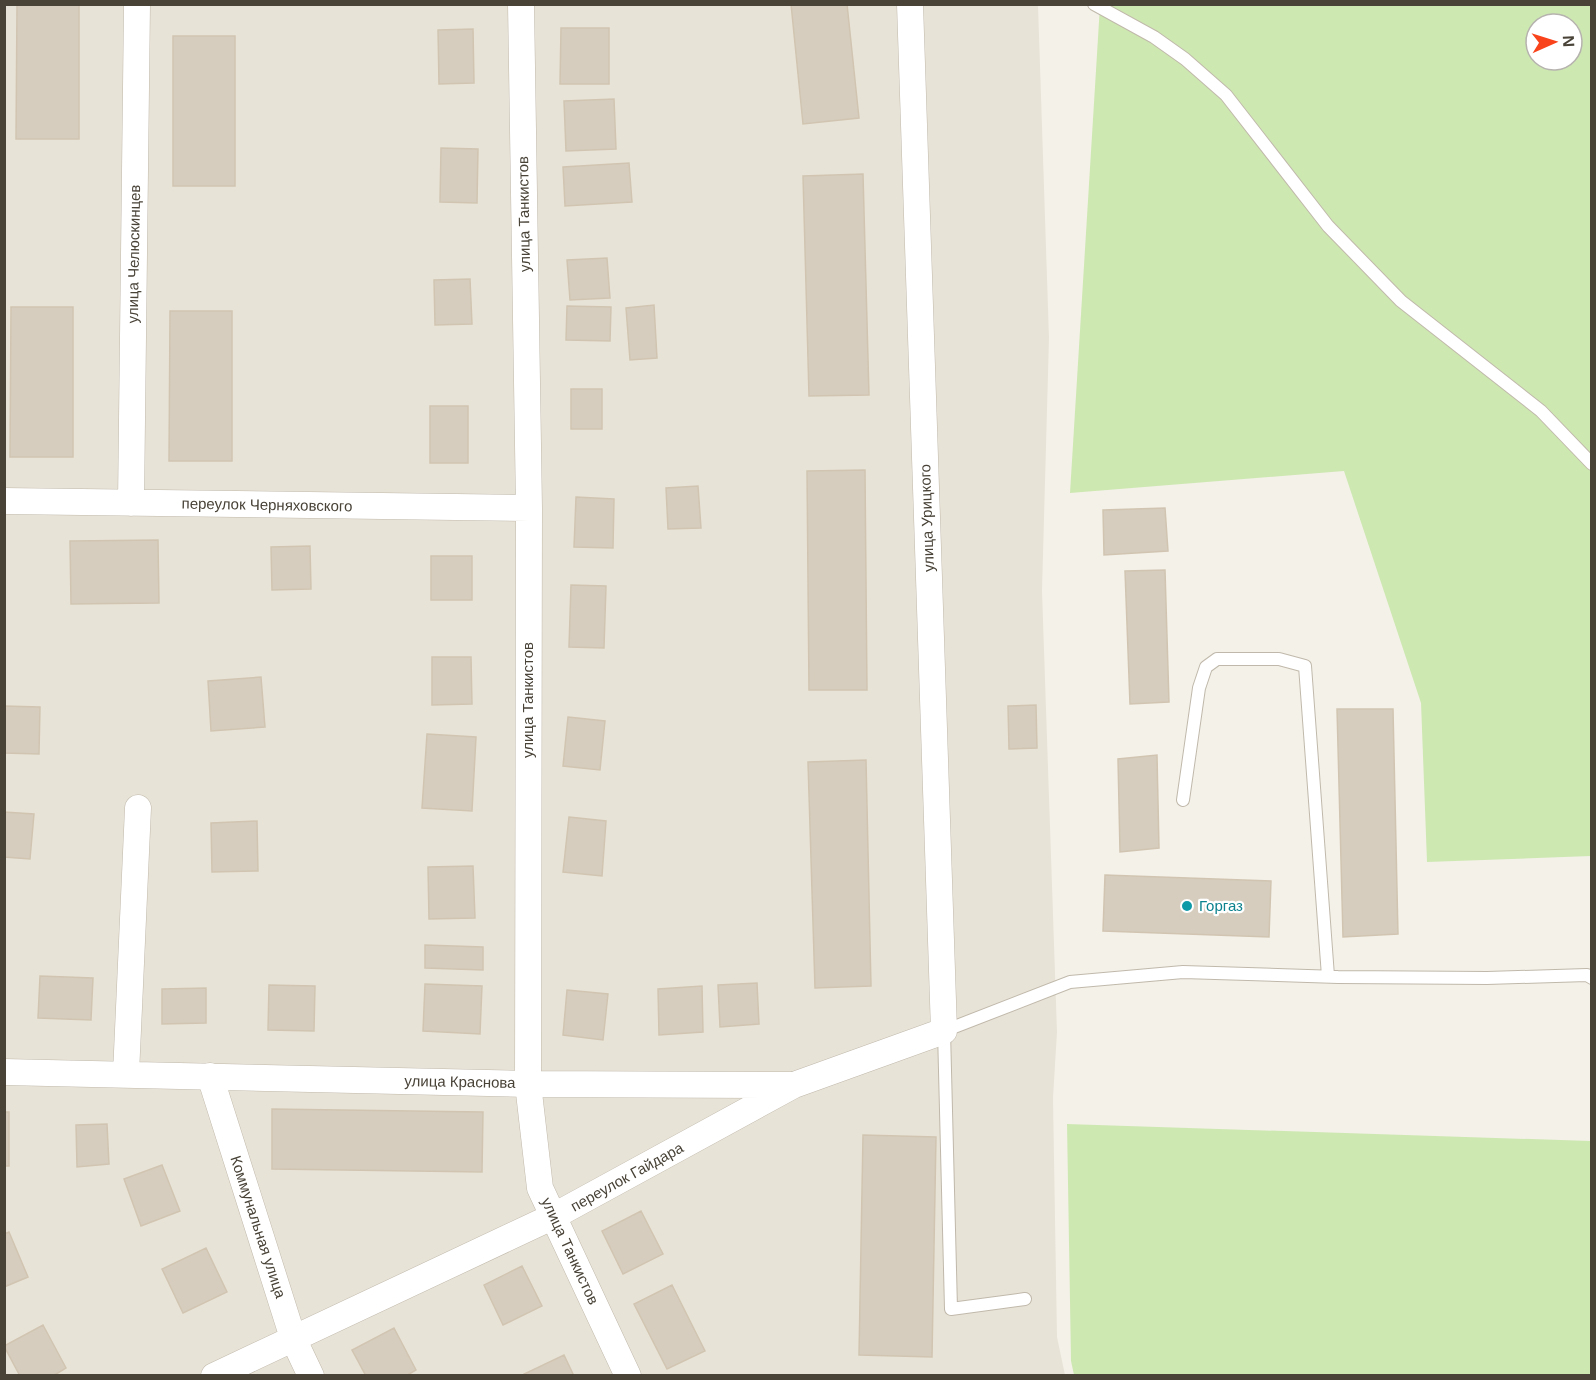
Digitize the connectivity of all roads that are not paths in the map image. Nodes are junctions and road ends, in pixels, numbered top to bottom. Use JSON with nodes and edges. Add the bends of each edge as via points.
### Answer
{"nodes":[{"id":1,"x":137,"y":4,"type":"edge"},
{"id":2,"x":521,"y":4,"type":"edge"},
{"id":3,"x":910,"y":4,"type":"edge"},
{"id":4,"x":1094,"y":4,"type":"edge"},
{"id":5,"x":1592,"y":464,"type":"edge"},
{"id":6,"x":4,"y":501,"type":"edge"},
{"id":7,"x":131,"y":503,"type":"junction"},
{"id":8,"x":529,"y":508,"type":"junction"},
{"id":9,"x":1183,"y":800,"type":"dead end"},
{"id":10,"x":138,"y":808,"type":"dead end"},
{"id":11,"x":1328,"y":976,"type":"junction"},
{"id":12,"x":1592,"y":978,"type":"edge"},
{"id":13,"x":944,"y":1031,"type":"junction"},
{"id":14,"x":4,"y":1072,"type":"edge"},
{"id":15,"x":126,"y":1074,"type":"junction"},
{"id":16,"x":210,"y":1076,"type":"junction"},
{"id":17,"x":528,"y":1084,"type":"junction"},
{"id":18,"x":794,"y":1085,"type":"junction"},
{"id":19,"x":554,"y":1216,"type":"junction"},
{"id":20,"x":1026,"y":1299,"type":"dead end"},
{"id":21,"x":293,"y":1338,"type":"junction"},
{"id":22,"x":214,"y":1376,"type":"edge"},
{"id":23,"x":311,"y":1376,"type":"edge"},
{"id":24,"x":628,"y":1376,"type":"edge"}],
"edges":[{"from":1,"to":7,"type":"street","name":"улица Челюскинцев"},
{"from":2,"to":8,"type":"street","name":"улица Танкистов"},
{"from":3,"to":13,"type":"street","name":"улица Урицкого"},
{"from":4,"to":5,"type":"lane","via":[[1154,37],[1226,95],[1328,226],[1401,301],[1541,411]]},
{"from":6,"to":7,"type":"street","name":"переулок Черняховского"},
{"from":7,"to":8,"type":"street","name":"переулок Черняховского"},
{"from":8,"to":17,"type":"street","name":"улица Танкистов"},
{"from":9,"to":11,"type":"lane","via":[[1199,688],[1206,667],[1217,659],[1279,659],[1305,666]]},
{"from":10,"to":15,"type":"street"},
{"from":11,"to":12,"type":"lane"},
{"from":11,"to":13,"type":"lane","via":[[1183,972],[1070,982]]},
{"from":13,"to":18,"type":"street","name":"переулок Гайдара"},
{"from":13,"to":20,"type":"lane","via":[[951,1309]]},
{"from":14,"to":15,"type":"street","name":"улица Краснова"},
{"from":15,"to":16,"type":"street","name":"улица Краснова"},
{"from":16,"to":17,"type":"street","name":"улица Краснова"},
{"from":16,"to":21,"type":"street","name":"Коммунальная улица"},
{"from":17,"to":18,"type":"street","name":"улица Краснова"},
{"from":17,"to":19,"type":"street","name":"улица Танкистов","via":[[540,1188]]},
{"from":18,"to":19,"type":"street","name":"переулок Гайдара"},
{"from":19,"to":21,"type":"street","name":"переулок Гайдара"},
{"from":19,"to":24,"type":"street","name":"улица Танкистов"},
{"from":21,"to":22,"type":"street","name":"переулок Гайдара"},
{"from":21,"to":23,"type":"street","name":"Коммунальная улица"}]}
